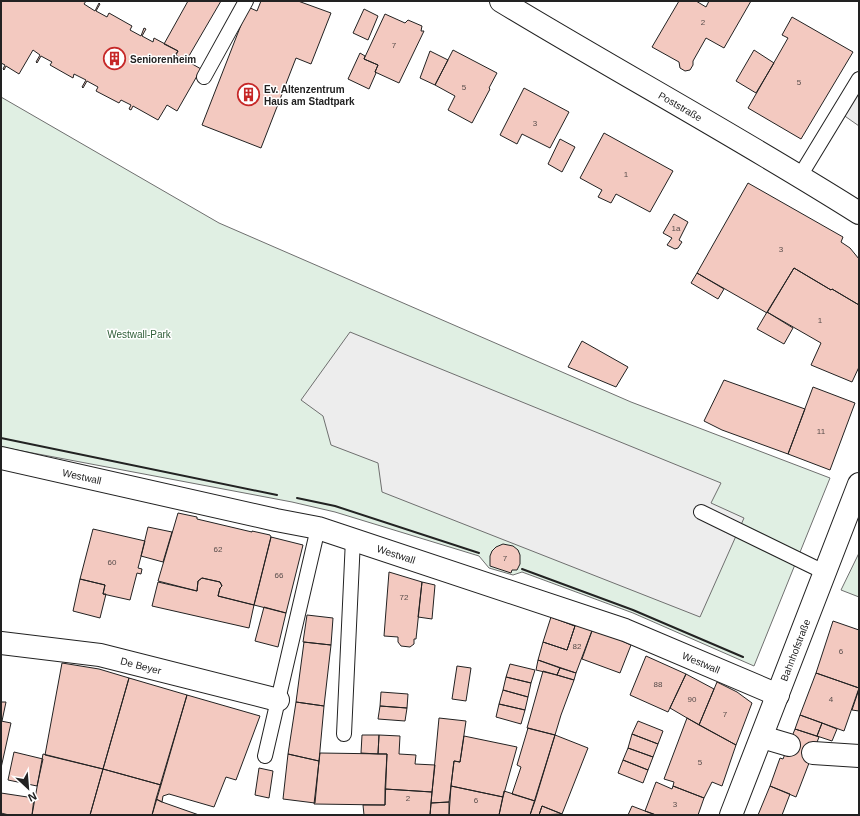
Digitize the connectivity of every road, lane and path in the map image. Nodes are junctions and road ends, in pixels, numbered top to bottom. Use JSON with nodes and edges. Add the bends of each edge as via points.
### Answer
{"nodes":[{"id":1,"x":246,"y":1,"type":"edge"},
{"id":2,"x":502,"y":1,"type":"edge"},
{"id":3,"x":204,"y":77,"type":"dead end"},
{"id":4,"x":859,"y":79,"type":"edge"},
{"id":5,"x":800,"y":176,"type":"junction"},
{"id":6,"x":859,"y":213,"type":"edge"},
{"id":7,"x":1,"y":458,"type":"edge"},
{"id":8,"x":859,"y":484,"type":"edge"},
{"id":9,"x":701,"y":512,"type":"dead end"},
{"id":10,"x":318,"y":528,"type":"junction"},
{"id":11,"x":353,"y":539,"type":"junction"},
{"id":12,"x":824,"y":572,"type":"junction"},
{"id":13,"x":1,"y":643,"type":"edge"},
{"id":14,"x":778,"y":694,"type":"junction"},
{"id":15,"x":278,"y":700,"type":"junction"},
{"id":16,"x":344,"y":734,"type":"dead end"},
{"id":17,"x":762,"y":737,"type":"junction"},
{"id":18,"x":789,"y":745,"type":"dead end"},
{"id":19,"x":813,"y":753,"type":"dead end"},
{"id":20,"x":265,"y":756,"type":"dead end"},
{"id":21,"x":859,"y":756,"type":"edge"},
{"id":22,"x":731,"y":815,"type":"edge"}],
"edges":[{"from":1,"to":3,"type":"lane"},
{"from":2,"to":5,"type":"street","name":"Poststraße"},
{"from":4,"to":5,"type":"lane"},
{"from":5,"to":6,"type":"street","name":"Poststraße"},
{"from":7,"to":10,"type":"street","name":"Westwall"},
{"from":8,"to":12,"type":"street","name":"Bahnhofstraße"},
{"from":9,"to":12,"type":"lane"},
{"from":10,"to":11,"type":"street","name":"Westwall"},
{"from":10,"to":15,"type":"lane"},
{"from":11,"to":14,"type":"street","name":"Westwall","via":[[625,630]]},
{"from":11,"to":16,"type":"lane"},
{"from":12,"to":14,"type":"street","name":"Bahnhofstraße"},
{"from":13,"to":15,"type":"street","name":"De Beyer","via":[[100,655]]},
{"from":14,"to":17,"type":"street","name":"Bahnhofstraße"},
{"from":15,"to":20,"type":"lane"},
{"from":17,"to":18,"type":"street"},
{"from":17,"to":22,"type":"street","name":"Bahnhofstraße"},
{"from":19,"to":21,"type":"street"}]}
